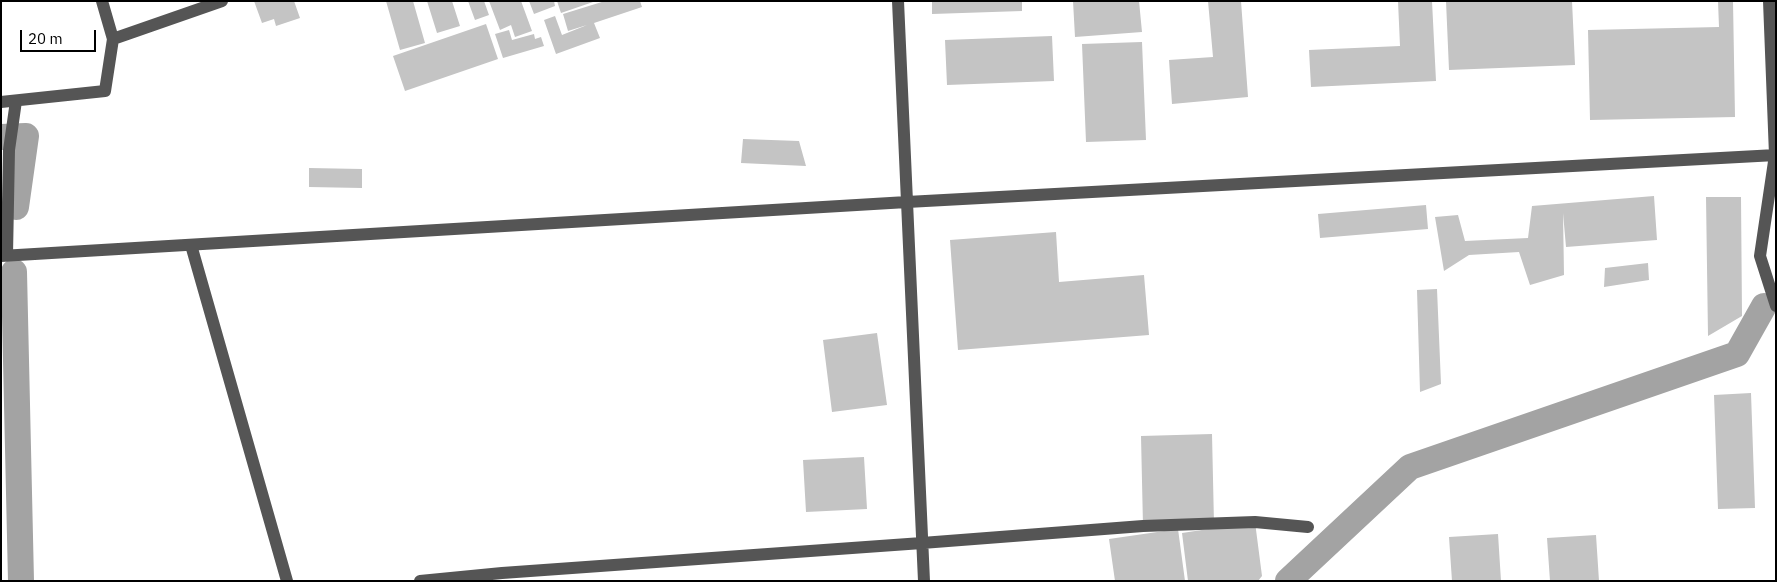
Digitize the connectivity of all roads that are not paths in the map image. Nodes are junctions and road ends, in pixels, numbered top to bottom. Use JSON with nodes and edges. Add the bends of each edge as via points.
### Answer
{"nodes":[{"id":1,"x":102,"y":1,"type":"edge"},
{"id":2,"x":222,"y":1,"type":"edge"},
{"id":3,"x":898,"y":1,"type":"edge"},
{"id":4,"x":1769,"y":1,"type":"edge"},
{"id":5,"x":113,"y":39,"type":"junction"},
{"id":6,"x":16,"y":101,"type":"junction"},
{"id":7,"x":1,"y":102,"type":"edge"},
{"id":8,"x":1775,"y":155,"type":"edge"},
{"id":9,"x":907,"y":202,"type":"junction"},
{"id":10,"x":191,"y":245,"type":"junction"},
{"id":11,"x":4,"y":255,"type":"edge"},
{"id":12,"x":1776,"y":306,"type":"edge"},
{"id":13,"x":1308,"y":527,"type":"dead end"},
{"id":14,"x":922,"y":543,"type":"junction"},
{"id":15,"x":287,"y":581,"type":"edge"},
{"id":16,"x":420,"y":581,"type":"edge"},
{"id":17,"x":924,"y":581,"type":"edge"}],
"edges":[{"from":1,"to":5,"type":"street"},
{"from":2,"to":5,"type":"street"},
{"from":3,"to":9,"type":"street"},
{"from":4,"to":8,"type":"street"},
{"from":5,"to":6,"type":"street","via":[[105,91]]},
{"from":6,"to":7,"type":"street"},
{"from":6,"to":11,"type":"street","via":[[9,150]]},
{"from":8,"to":9,"type":"street"},
{"from":8,"to":12,"type":"street","via":[[1760,256]]},
{"from":9,"to":10,"type":"street"},
{"from":9,"to":14,"type":"street"},
{"from":10,"to":11,"type":"street"},
{"from":10,"to":15,"type":"street"},
{"from":13,"to":14,"type":"street","via":[[1255,522],[1143,526]]},
{"from":14,"to":16,"type":"street"},
{"from":14,"to":17,"type":"street"}]}
